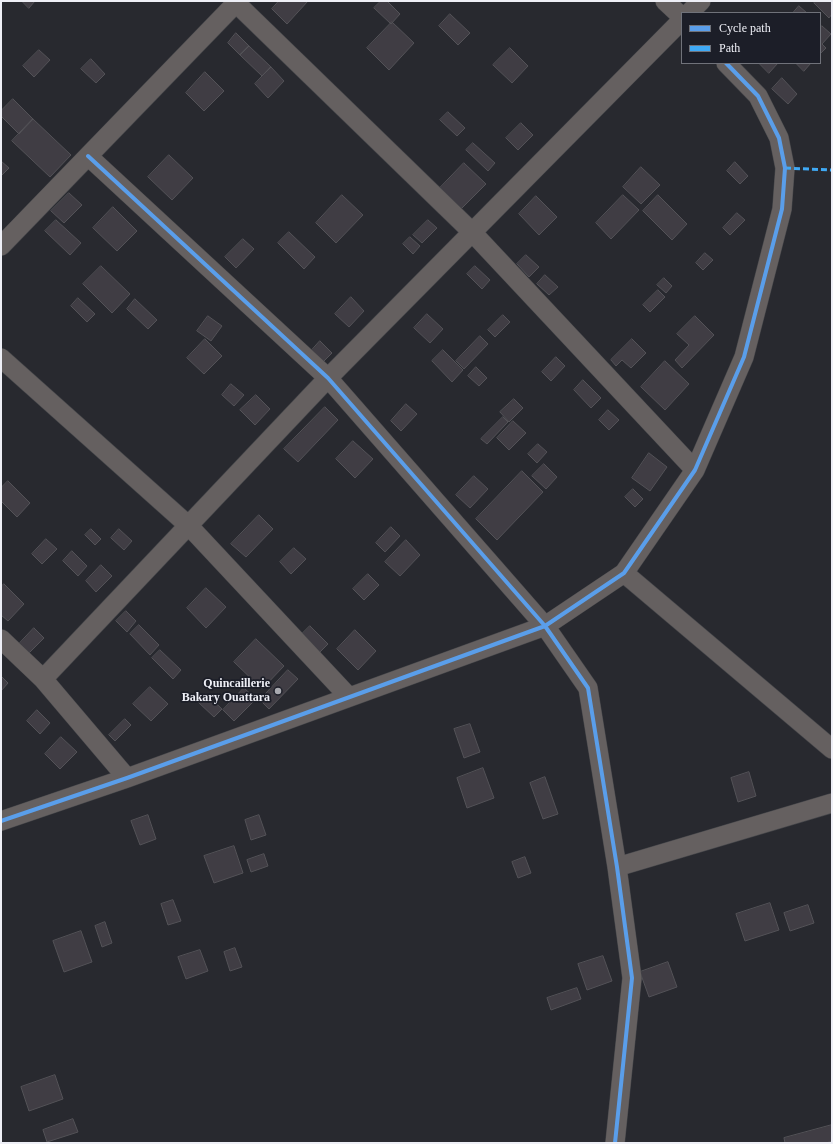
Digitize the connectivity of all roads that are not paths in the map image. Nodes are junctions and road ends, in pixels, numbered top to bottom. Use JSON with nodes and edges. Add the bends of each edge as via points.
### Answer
{"nodes":[{"id":1,"x":665,"y":1,"type":"edge"},
{"id":2,"x":701,"y":1,"type":"edge"},
{"id":3,"x":237,"y":2,"type":"edge"},
{"id":4,"x":690,"y":12,"type":"edge"},
{"id":5,"x":681,"y":16,"type":"edge"},
{"id":6,"x":681,"y":21,"type":"edge"},
{"id":7,"x":727,"y":64,"type":"edge"},
{"id":8,"x":88,"y":156,"type":"junction"},
{"id":9,"x":472,"y":232,"type":"junction"},
{"id":10,"x":1,"y":246,"type":"edge"},
{"id":11,"x":1,"y":358,"type":"edge"},
{"id":12,"x":328,"y":378,"type":"junction"},
{"id":13,"x":695,"y":470,"type":"junction"},
{"id":14,"x":189,"y":526,"type":"junction"},
{"id":15,"x":624,"y":572,"type":"junction"},
{"id":16,"x":545,"y":626,"type":"junction"},
{"id":17,"x":1,"y":639,"type":"edge"},
{"id":18,"x":43,"y":680,"type":"junction"},
{"id":19,"x":348,"y":698,"type":"junction"},
{"id":20,"x":832,"y":749,"type":"edge"},
{"id":21,"x":127,"y":778,"type":"junction"},
{"id":22,"x":832,"y":803,"type":"edge"},
{"id":23,"x":1,"y":821,"type":"edge"},
{"id":24,"x":617,"y":867,"type":"junction"},
{"id":25,"x":615,"y":1143,"type":"edge"}],
"edges":[{"from":1,"to":5,"type":"street"},
{"from":2,"to":4,"type":"street"},
{"from":3,"to":8,"type":"street"},
{"from":3,"to":9,"type":"street"},
{"from":6,"to":9,"type":"street"},
{"from":7,"to":13,"type":"street","via":[[758,96],[779,138],[786,168],[782,209],[744,357]]},
{"from":8,"to":10,"type":"street"},
{"from":8,"to":12,"type":"street"},
{"from":9,"to":12,"type":"street"},
{"from":9,"to":13,"type":"street"},
{"from":11,"to":14,"type":"street"},
{"from":12,"to":14,"type":"street"},
{"from":12,"to":16,"type":"street"},
{"from":13,"to":15,"type":"street"},
{"from":14,"to":18,"type":"street"},
{"from":14,"to":19,"type":"street"},
{"from":15,"to":16,"type":"street"},
{"from":15,"to":20,"type":"street"},
{"from":16,"to":19,"type":"street"},
{"from":16,"to":24,"type":"street","via":[[588,688]]},
{"from":17,"to":18,"type":"street"},
{"from":18,"to":21,"type":"street"},
{"from":19,"to":21,"type":"street"},
{"from":21,"to":23,"type":"street"},
{"from":22,"to":24,"type":"street"},
{"from":24,"to":25,"type":"street","via":[[632,978]]}]}
